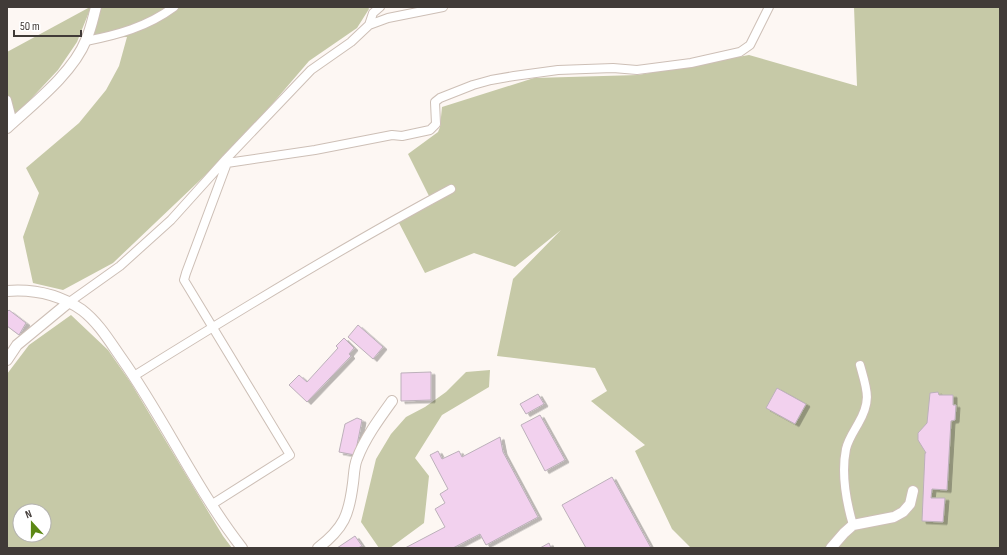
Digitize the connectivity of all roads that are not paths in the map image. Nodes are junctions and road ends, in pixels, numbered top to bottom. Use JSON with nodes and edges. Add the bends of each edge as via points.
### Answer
{"nodes":[{"id":1,"x":96,"y":7,"type":"edge"},
{"id":2,"x":174,"y":7,"type":"edge"},
{"id":3,"x":380,"y":7,"type":"edge"},
{"id":4,"x":443,"y":7,"type":"edge"},
{"id":5,"x":769,"y":7,"type":"edge"},
{"id":6,"x":369,"y":25,"type":"junction"},
{"id":7,"x":86,"y":41,"type":"junction"},
{"id":8,"x":7,"y":100,"type":"edge"},
{"id":9,"x":10,"y":126,"type":"edge"},
{"id":10,"x":226,"y":161,"type":"junction"},
{"id":11,"x":451,"y":189,"type":"dead end"},
{"id":12,"x":7,"y":291,"type":"edge"},
{"id":13,"x":68,"y":303,"type":"junction"},
{"id":14,"x":212,"y":327,"type":"junction"},
{"id":15,"x":7,"y":360,"type":"edge"},
{"id":16,"x":860,"y":365,"type":"dead end"},
{"id":17,"x":134,"y":376,"type":"junction"},
{"id":18,"x":392,"y":401,"type":"dead end"},
{"id":19,"x":912,"y":490,"type":"dead end"},
{"id":20,"x":211,"y":505,"type":"junction"},
{"id":21,"x":853,"y":525,"type":"junction"},
{"id":22,"x":242,"y":548,"type":"edge"},
{"id":23,"x":318,"y":548,"type":"edge"},
{"id":24,"x":831,"y":548,"type":"edge"}],
"edges":[{"from":1,"to":7,"type":"street"},
{"from":2,"to":7,"type":"street","via":[[132,30]]},
{"from":3,"to":6,"type":"street","via":[[373,13]]},
{"from":4,"to":6,"type":"street","via":[[388,18]]},
{"from":5,"to":10,"type":"street","via":[[750,45],[740,52],[691,63],[637,70],[558,70],[491,80],[435,102],[436,124],[430,130],[315,150]]},
{"from":6,"to":10,"type":"street","via":[[352,42],[311,70]]},
{"from":7,"to":9,"type":"street","via":[[60,78]]},
{"from":8,"to":9,"type":"street"},
{"from":10,"to":13,"type":"street","via":[[165,225],[120,266]]},
{"from":10,"to":14,"type":"street","via":[[184,280]]},
{"from":11,"to":14,"type":"street","via":[[386,224]]},
{"from":12,"to":13,"type":"street","via":[[39,292]]},
{"from":13,"to":15,"type":"street","via":[[17,345]]},
{"from":13,"to":17,"type":"street","via":[[82,310],[98,325]]},
{"from":14,"to":17,"type":"street"},
{"from":14,"to":20,"type":"street","via":[[290,455]]},
{"from":16,"to":21,"type":"street","via":[[868,399],[866,412],[846,448],[844,479]]},
{"from":17,"to":20,"type":"street"},
{"from":18,"to":23,"type":"street","via":[[356,460],[350,506],[342,525]]},
{"from":19,"to":21,"type":"street","via":[[910,504],[903,512],[894,517]]},
{"from":20,"to":22,"type":"street"},
{"from":21,"to":24,"type":"street"}]}
